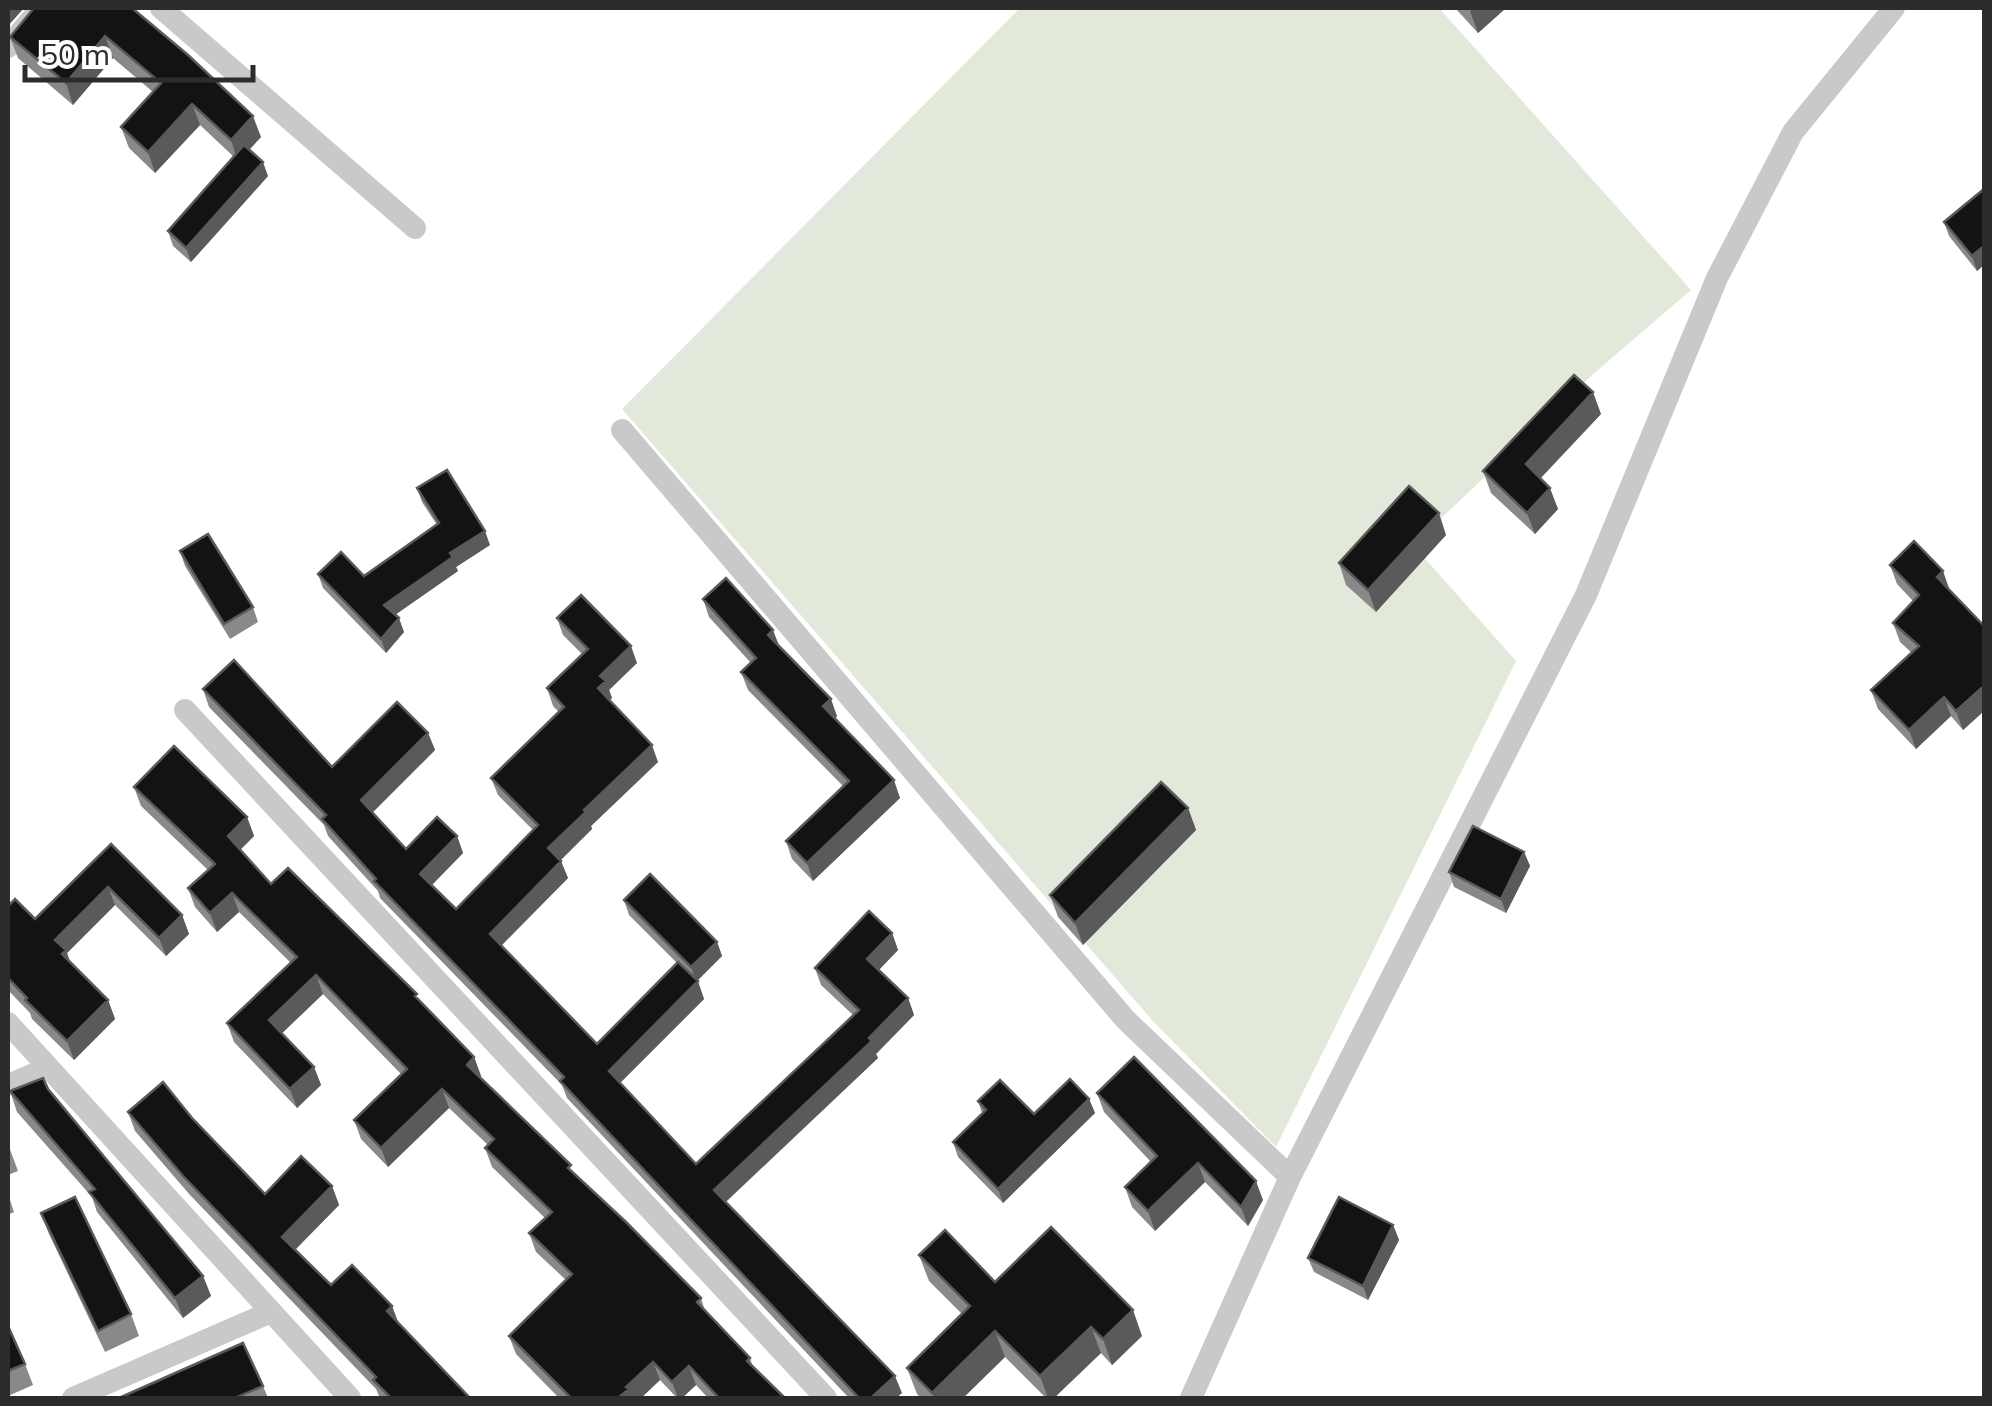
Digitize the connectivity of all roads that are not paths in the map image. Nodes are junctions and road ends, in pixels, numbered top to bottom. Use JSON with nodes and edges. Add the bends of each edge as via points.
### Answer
{"nodes":[{"id":1,"x":42,"y":8,"type":"edge"},
{"id":2,"x":161,"y":8,"type":"edge"},
{"id":3,"x":1894,"y":8,"type":"edge"},
{"id":4,"x":8,"y":47,"type":"edge"},
{"id":5,"x":415,"y":228,"type":"dead end"},
{"id":6,"x":622,"y":430,"type":"dead end"},
{"id":7,"x":185,"y":710,"type":"dead end"},
{"id":8,"x":8,"y":1023,"type":"edge"},
{"id":9,"x":48,"y":1068,"type":"junction"},
{"id":10,"x":8,"y":1085,"type":"edge"},
{"id":11,"x":1290,"y":1177,"type":"junction"},
{"id":12,"x":272,"y":1312,"type":"junction"},
{"id":13,"x":73,"y":1398,"type":"edge"},
{"id":14,"x":350,"y":1398,"type":"edge"},
{"id":15,"x":826,"y":1398,"type":"edge"},
{"id":16,"x":1191,"y":1398,"type":"edge"}],
"edges":[{"from":1,"to":4,"type":"street"},
{"from":2,"to":5,"type":"street"},
{"from":3,"to":11,"type":"street","via":[[1793,132],[1717,278],[1586,595]]},
{"from":6,"to":11,"type":"street","via":[[1126,1019]]},
{"from":7,"to":15,"type":"street"},
{"from":8,"to":9,"type":"street"},
{"from":9,"to":10,"type":"street"},
{"from":9,"to":12,"type":"street"},
{"from":11,"to":16,"type":"street"},
{"from":12,"to":13,"type":"street"},
{"from":12,"to":14,"type":"street"}]}
